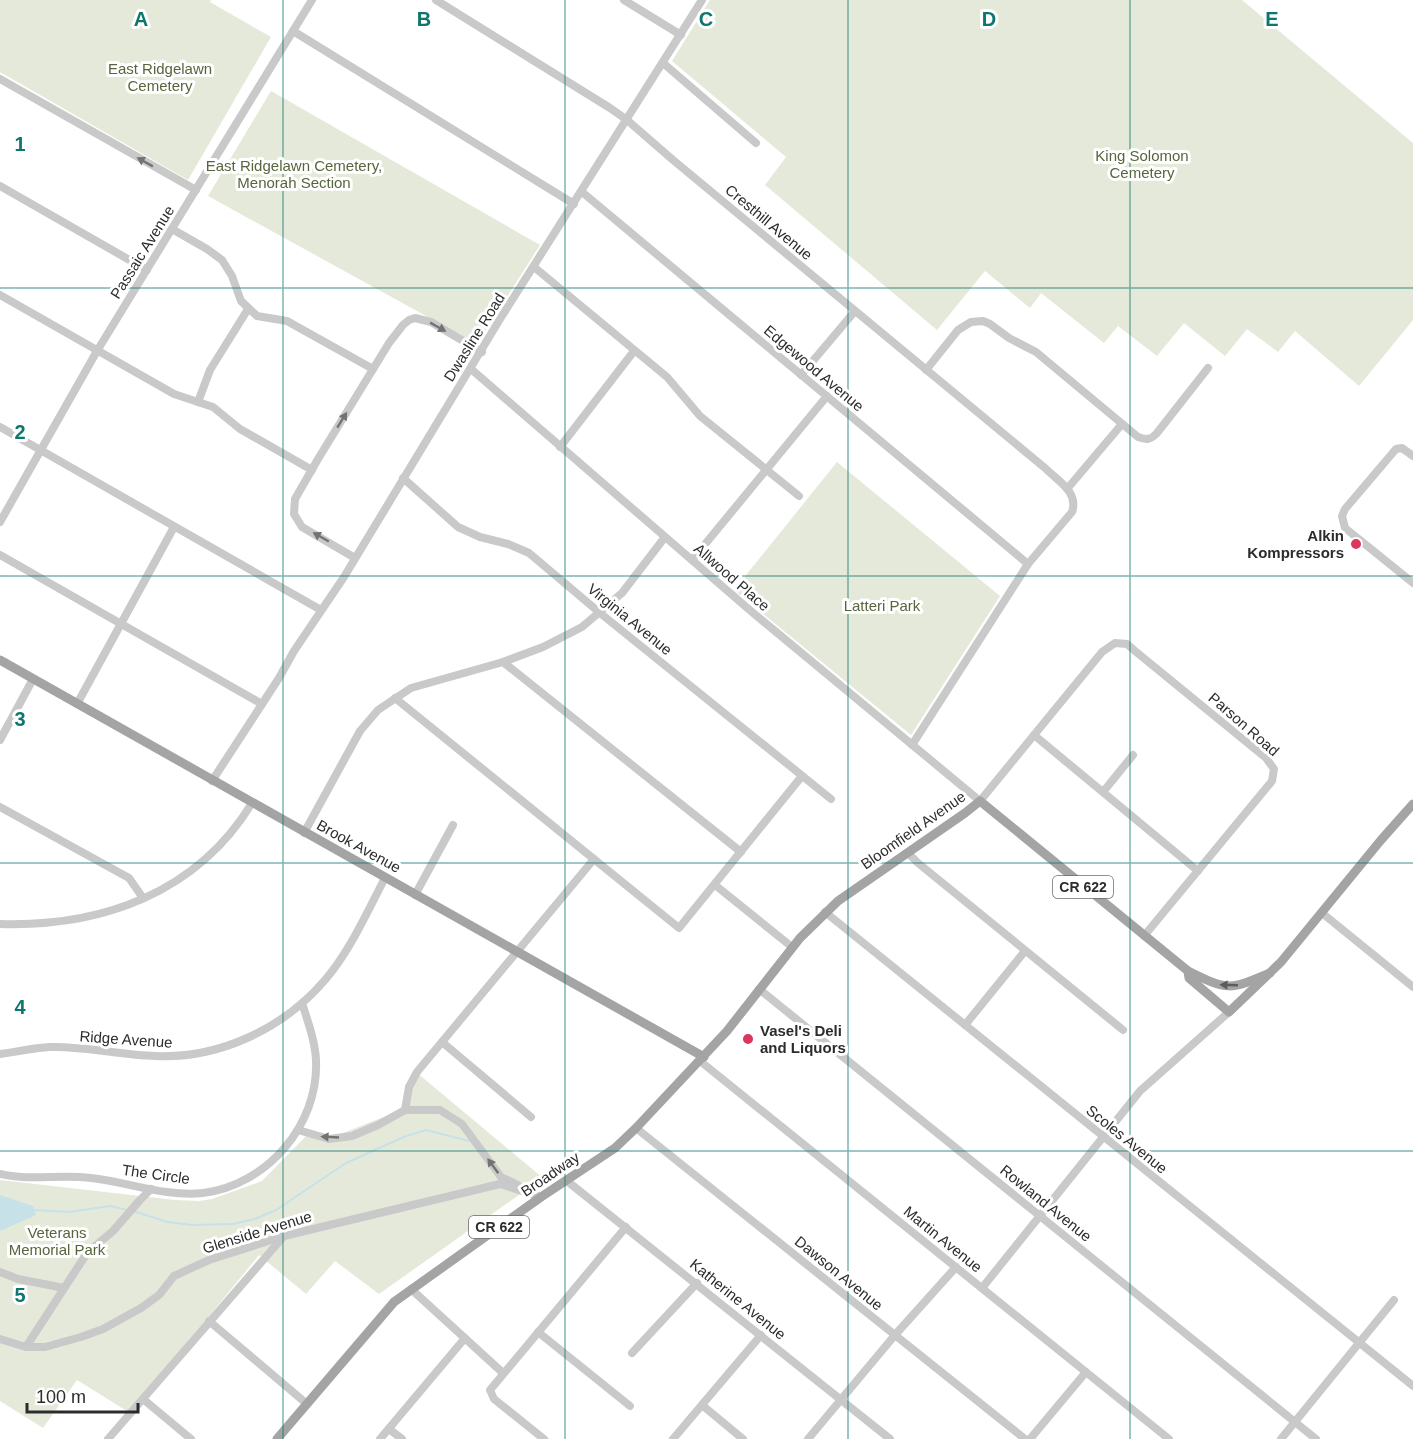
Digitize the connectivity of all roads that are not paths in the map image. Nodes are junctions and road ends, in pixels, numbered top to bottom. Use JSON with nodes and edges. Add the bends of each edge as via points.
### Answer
{"nodes":[{"id":1,"x":312,"y":0,"type":"edge"},
{"id":2,"x":436,"y":0,"type":"edge"},
{"id":3,"x":624,"y":0,"type":"edge"},
{"id":4,"x":702,"y":0,"type":"edge"},
{"id":5,"x":293,"y":31,"type":"junction"},
{"id":6,"x":681,"y":35,"type":"junction"},
{"id":7,"x":663,"y":63,"type":"junction"},
{"id":8,"x":0,"y":79,"type":"edge"},
{"id":9,"x":627,"y":120,"type":"junction"},
{"id":10,"x":756,"y":142,"type":"dead end"},
{"id":11,"x":0,"y":186,"type":"edge"},
{"id":12,"x":196,"y":190,"type":"junction"},
{"id":13,"x":582,"y":192,"type":"junction"},
{"id":14,"x":574,"y":204,"type":"junction"},
{"id":15,"x":172,"y":229,"type":"junction"},
{"id":16,"x":534,"y":267,"type":"junction"},
{"id":17,"x":147,"y":270,"type":"junction"},
{"id":18,"x":0,"y":295,"type":"edge"},
{"id":19,"x":248,"y":309,"type":"junction"},
{"id":20,"x":855,"y":311,"type":"junction"},
{"id":21,"x":97,"y":351,"type":"junction"},
{"id":22,"x":634,"y":351,"type":"junction"},
{"id":23,"x":482,"y":352,"type":"junction"},
{"id":24,"x":1208,"y":368,"type":"dead end"},
{"id":25,"x":373,"y":369,"type":"junction"},
{"id":26,"x":471,"y":369,"type":"junction"},
{"id":27,"x":926,"y":370,"type":"junction"},
{"id":28,"x":801,"y":375,"type":"junction"},
{"id":29,"x":827,"y":396,"type":"junction"},
{"id":30,"x":198,"y":402,"type":"junction"},
{"id":31,"x":1122,"y":424,"type":"junction"},
{"id":32,"x":0,"y":427,"type":"edge"},
{"id":33,"x":560,"y":447,"type":"junction"},
{"id":34,"x":40,"y":450,"type":"junction"},
{"id":35,"x":1413,"y":456,"type":"edge"},
{"id":36,"x":312,"y":470,"type":"junction"},
{"id":37,"x":766,"y":470,"type":"junction"},
{"id":38,"x":403,"y":478,"type":"junction"},
{"id":39,"x":1067,"y":489,"type":"junction"},
{"id":40,"x":799,"y":496,"type":"dead end"},
{"id":41,"x":0,"y":522,"type":"edge"},
{"id":42,"x":174,"y":527,"type":"junction"},
{"id":43,"x":665,"y":537,"type":"junction"},
{"id":44,"x":0,"y":555,"type":"edge"},
{"id":45,"x":355,"y":558,"type":"junction"},
{"id":46,"x":693,"y":560,"type":"junction"},
{"id":47,"x":1028,"y":564,"type":"junction"},
{"id":48,"x":1413,"y":583,"type":"edge"},
{"id":49,"x":321,"y":610,"type":"junction"},
{"id":50,"x":600,"y":613,"type":"junction"},
{"id":51,"x":121,"y":624,"type":"junction"},
{"id":52,"x":0,"y":660,"type":"edge"},
{"id":53,"x":503,"y":662,"type":"junction"},
{"id":54,"x":33,"y":679,"type":"junction"},
{"id":55,"x":395,"y":698,"type":"junction"},
{"id":56,"x":77,"y":704,"type":"junction"},
{"id":57,"x":262,"y":704,"type":"junction"},
{"id":58,"x":1034,"y":735,"type":"junction"},
{"id":59,"x":0,"y":740,"type":"edge"},
{"id":60,"x":912,"y":745,"type":"junction"},
{"id":61,"x":1133,"y":755,"type":"dead end"},
{"id":62,"x":802,"y":776,"type":"junction"},
{"id":63,"x":212,"y":781,"type":"junction"},
{"id":64,"x":1103,"y":792,"type":"junction"},
{"id":65,"x":831,"y":799,"type":"dead end"},
{"id":66,"x":980,"y":801,"type":"junction"},
{"id":67,"x":252,"y":803,"type":"junction"},
{"id":68,"x":1413,"y":804,"type":"edge"},
{"id":69,"x":0,"y":807,"type":"edge"},
{"id":70,"x":453,"y":825,"type":"dead end"},
{"id":71,"x":304,"y":833,"type":"junction"},
{"id":72,"x":741,"y":852,"type":"junction"},
{"id":73,"x":908,"y":853,"type":"junction"},
{"id":74,"x":594,"y":859,"type":"junction"},
{"id":75,"x":1198,"y":871,"type":"junction"},
{"id":76,"x":386,"y":878,"type":"junction"},
{"id":77,"x":714,"y":885,"type":"junction"},
{"id":78,"x":416,"y":895,"type":"junction"},
{"id":79,"x":143,"y":898,"type":"junction"},
{"id":80,"x":825,"y":912,"type":"junction"},
{"id":81,"x":1322,"y":913,"type":"junction"},
{"id":82,"x":0,"y":924,"type":"edge"},
{"id":83,"x":1144,"y":936,"type":"junction"},
{"id":84,"x":792,"y":947,"type":"junction"},
{"id":85,"x":1025,"y":951,"type":"junction"},
{"id":86,"x":517,"y":952,"type":"junction"},
{"id":87,"x":1188,"y":971,"type":"junction"},
{"id":88,"x":1270,"y":973,"type":"junction"},
{"id":89,"x":1413,"y":987,"type":"edge"},
{"id":90,"x":759,"y":989,"type":"junction"},
{"id":91,"x":302,"y":1003,"type":"junction"},
{"id":92,"x":1229,"y":1012,"type":"junction"},
{"id":93,"x":965,"y":1025,"type":"junction"},
{"id":94,"x":731,"y":1026,"type":"joint"},
{"id":95,"x":1124,"y":1030,"type":"dead end"},
{"id":96,"x":442,"y":1042,"type":"junction"},
{"id":97,"x":0,"y":1054,"type":"edge"},
{"id":98,"x":702,"y":1059,"type":"junction"},
{"id":99,"x":405,"y":1110,"type":"junction"},
{"id":100,"x":531,"y":1117,"type":"dead end"},
{"id":101,"x":636,"y":1128,"type":"junction"},
{"id":102,"x":298,"y":1130,"type":"junction"},
{"id":103,"x":1103,"y":1137,"type":"junction"},
{"id":104,"x":0,"y":1174,"type":"edge"},
{"id":105,"x":567,"y":1181,"type":"junction"},
{"id":106,"x":151,"y":1189,"type":"junction"},
{"id":107,"x":541,"y":1197,"type":"junction"},
{"id":108,"x":1040,"y":1216,"type":"junction"},
{"id":109,"x":626,"y":1227,"type":"junction"},
{"id":110,"x":284,"y":1236,"type":"junction"},
{"id":111,"x":956,"y":1267,"type":"junction"},
{"id":112,"x":0,"y":1272,"type":"edge"},
{"id":113,"x":697,"y":1283,"type":"junction"},
{"id":114,"x":64,"y":1288,"type":"junction"},
{"id":115,"x":982,"y":1288,"type":"junction"},
{"id":116,"x":411,"y":1289,"type":"junction"},
{"id":117,"x":1394,"y":1300,"type":"dead end"},
{"id":118,"x":209,"y":1321,"type":"junction"},
{"id":119,"x":538,"y":1332,"type":"junction"},
{"id":120,"x":761,"y":1335,"type":"junction"},
{"id":121,"x":896,"y":1335,"type":"junction"},
{"id":122,"x":465,"y":1338,"type":"junction"},
{"id":123,"x":0,"y":1339,"type":"edge"},
{"id":124,"x":1359,"y":1342,"type":"junction"},
{"id":125,"x":26,"y":1347,"type":"junction"},
{"id":126,"x":632,"y":1353,"type":"dead end"},
{"id":127,"x":1086,"y":1372,"type":"junction"},
{"id":128,"x":503,"y":1373,"type":"junction"},
{"id":129,"x":1413,"y":1386,"type":"edge"},
{"id":130,"x":142,"y":1399,"type":"junction"},
{"id":131,"x":841,"y":1400,"type":"junction"},
{"id":132,"x":307,"y":1404,"type":"junction"},
{"id":133,"x":702,"y":1405,"type":"junction"},
{"id":134,"x":630,"y":1406,"type":"dead end"},
{"id":135,"x":1294,"y":1422,"type":"junction"},
{"id":136,"x":389,"y":1429,"type":"junction"},
{"id":137,"x":108,"y":1439,"type":"edge"},
{"id":138,"x":191,"y":1439,"type":"edge"},
{"id":139,"x":277,"y":1439,"type":"edge"},
{"id":140,"x":380,"y":1439,"type":"edge"},
{"id":141,"x":402,"y":1439,"type":"edge"},
{"id":142,"x":544,"y":1439,"type":"edge"},
{"id":143,"x":673,"y":1439,"type":"edge"},
{"id":144,"x":742,"y":1439,"type":"edge"},
{"id":145,"x":808,"y":1439,"type":"edge"},
{"id":146,"x":891,"y":1439,"type":"edge"},
{"id":147,"x":1025,"y":1439,"type":"edge"},
{"id":148,"x":1030,"y":1439,"type":"edge"},
{"id":149,"x":1169,"y":1439,"type":"edge"},
{"id":150,"x":1281,"y":1439,"type":"edge"},
{"id":151,"x":1316,"y":1439,"type":"edge"}],
"edges":[{"from":1,"to":5,"type":"street","name":"Passaic Avenue"},
{"from":2,"to":9,"type":"street","name":"Cresthill Avenue"},
{"from":3,"to":6,"type":"street"},
{"from":4,"to":6,"type":"street","name":"Dwasline Road"},
{"from":5,"to":12,"type":"street","name":"Passaic Avenue"},
{"from":5,"to":14,"type":"street"},
{"from":6,"to":7,"type":"street","name":"Dwasline Road"},
{"from":7,"to":9,"type":"street","name":"Dwasline Road"},
{"from":7,"to":10,"type":"street"},
{"from":12,"to":8,"type":"street","one_way":true},
{"from":9,"to":13,"type":"street","name":"Dwasline Road"},
{"from":9,"to":20,"type":"street","name":"Cresthill Avenue"},
{"from":11,"to":17,"type":"street"},
{"from":12,"to":15,"type":"street","name":"Passaic Avenue"},
{"from":13,"to":14,"type":"street","name":"Dwasline Road"},
{"from":13,"to":28,"type":"street","name":"Edgewood Avenue"},
{"from":14,"to":16,"type":"street","name":"Dwasline Road"},
{"from":15,"to":17,"type":"street","name":"Passaic Avenue"},
{"from":15,"to":19,"type":"street","via":[[222,260]]},
{"from":16,"to":22,"type":"street"},
{"from":16,"to":23,"type":"street","name":"Dwasline Road"},
{"from":17,"to":21,"type":"street","name":"Passaic Avenue"},
{"from":18,"to":21,"type":"street"},
{"from":19,"to":25,"type":"street","via":[[264,318],[287,321]]},
{"from":19,"to":30,"type":"street","via":[[210,370]]},
{"from":20,"to":27,"type":"street","name":"Cresthill Avenue"},
{"from":20,"to":28,"type":"street"},
{"from":21,"to":30,"type":"street","via":[[174,394]]},
{"from":21,"to":34,"type":"street","name":"Passaic Avenue"},
{"from":22,"to":33,"type":"street"},
{"from":22,"to":37,"type":"street","via":[[667,377],[700,416]]},
{"from":25,"to":23,"type":"street","one_way":true,"via":[[396,333],[416,318]]},
{"from":23,"to":26,"type":"street","name":"Dwasline Road"},
{"from":24,"to":31,"type":"street","via":[[1154,436],[1144,440]]},
{"from":36,"to":25,"type":"street","one_way":true},
{"from":26,"to":33,"type":"street","name":"Allwood Place"},
{"from":26,"to":38,"type":"street","name":"Dwasline Road"},
{"from":27,"to":31,"type":"street","via":[[958,330],[971,322],[983,321],[1036,352]]},
{"from":27,"to":39,"type":"street","name":"Cresthill Avenue"},
{"from":28,"to":29,"type":"street","name":"Edgewood Avenue"},
{"from":29,"to":37,"type":"street"},
{"from":29,"to":47,"type":"street","name":"Edgewood Avenue"},
{"from":30,"to":36,"type":"street","via":[[213,407],[240,429]]},
{"from":31,"to":39,"type":"street"},
{"from":32,"to":34,"type":"street"},
{"from":33,"to":43,"type":"street","name":"Allwood Place"},
{"from":34,"to":41,"type":"street","name":"Passaic Avenue"},
{"from":34,"to":42,"type":"street"},
{"from":35,"to":48,"type":"street","via":[[1396,449],[1341,516],[1345,528]]},
{"from":45,"to":36,"type":"street","one_way":true,"via":[[297,521],[295,499]]},
{"from":37,"to":40,"type":"street"},
{"from":37,"to":46,"type":"street"},
{"from":38,"to":45,"type":"street","name":"Dwasline Road"},
{"from":38,"to":50,"type":"street","name":"Virginia Avenue","via":[[458,527],[529,553]]},
{"from":39,"to":47,"type":"street","via":[[1075,504],[1072,512]]},
{"from":42,"to":49,"type":"street"},
{"from":42,"to":51,"type":"street"},
{"from":43,"to":46,"type":"street","name":"Allwood Place"},
{"from":43,"to":50,"type":"street","via":[[622,593]]},
{"from":44,"to":51,"type":"street"},
{"from":45,"to":49,"type":"street","name":"Dwasline Road"},
{"from":46,"to":60,"type":"street","name":"Allwood Place"},
{"from":47,"to":60,"type":"street"},
{"from":49,"to":57,"type":"street","name":"Dwasline Road"},
{"from":50,"to":53,"type":"street","via":[[570,634]]},
{"from":50,"to":62,"type":"street","name":"Virginia Avenue"},
{"from":51,"to":56,"type":"street"},
{"from":51,"to":57,"type":"street"},
{"from":52,"to":54,"type":"main road","name":"Brook Avenue"},
{"from":53,"to":55,"type":"street","via":[[411,688]]},
{"from":53,"to":72,"type":"street"},
{"from":54,"to":56,"type":"main road","name":"Brook Avenue"},
{"from":54,"to":59,"type":"street"},
{"from":55,"to":71,"type":"street","via":[[360,731]]},
{"from":55,"to":74,"type":"street"},
{"from":56,"to":63,"type":"main road","name":"Brook Avenue"},
{"from":57,"to":63,"type":"street","name":"Dwasline Road"},
{"from":58,"to":64,"type":"street"},
{"from":58,"to":66,"type":"street","name":"Parson Road"},
{"from":58,"to":75,"type":"street","name":"Parson Road","via":[[1107,646],[1127,644],[1271,763],[1272,781]]},
{"from":60,"to":66,"type":"street","name":"Allwood Place"},
{"from":61,"to":64,"type":"street"},
{"from":62,"to":65,"type":"street","name":"Virginia Avenue"},
{"from":62,"to":72,"type":"street"},
{"from":63,"to":67,"type":"main road","name":"Brook Avenue"},
{"from":64,"to":75,"type":"street"},
{"from":66,"to":73,"type":"main road","name":"Bloomfield Avenue","number":"CR 622"},
{"from":66,"to":83,"type":"main road","name":"Bloomfield Avenue","number":"CR 622"},
{"from":67,"to":71,"type":"main road","name":"Brook Avenue"},
{"from":67,"to":79,"type":"street","via":[[233,833],[211,855],[185,876]]},
{"from":68,"to":81,"type":"main road","name":"Bloomfield Avenue","number":"CR 622"},
{"from":69,"to":79,"type":"street","via":[[129,878]]},
{"from":70,"to":78,"type":"street"},
{"from":71,"to":76,"type":"main road","name":"Brook Avenue"},
{"from":72,"to":77,"type":"street"},
{"from":73,"to":80,"type":"main road","name":"Bloomfield Avenue","number":"CR 622"},
{"from":73,"to":85,"type":"street"},
{"from":74,"to":77,"type":"street","via":[[679,928]]},
{"from":74,"to":86,"type":"street"},
{"from":75,"to":83,"type":"street","name":"Parson Road"},
{"from":76,"to":78,"type":"main road","name":"Brook Avenue"},
{"from":76,"to":91,"type":"street","name":"Ridge Avenue","via":[[326,980]]},
{"from":77,"to":84,"type":"street"},
{"from":78,"to":86,"type":"main road","name":"Brook Avenue"},
{"from":79,"to":82,"type":"street","via":[[68,920]]},
{"from":80,"to":84,"type":"main road","name":"Bloomfield Avenue","number":"CR 622"},
{"from":80,"to":93,"type":"street","name":"Scoles Avenue"},
{"from":81,"to":88,"type":"main road","name":"Bloomfield Avenue","number":"CR 622"},
{"from":81,"to":89,"type":"street"},
{"from":83,"to":87,"type":"main road","name":"Bloomfield Avenue","number":"CR 622"},
{"from":84,"to":90,"type":"main road","name":"Bloomfield Avenue","number":"CR 622"},
{"from":85,"to":93,"type":"street"},
{"from":85,"to":95,"type":"street"},
{"from":86,"to":96,"type":"street"},
{"from":86,"to":98,"type":"main road","name":"Brook Avenue"},
{"from":88,"to":87,"type":"main road","name":"Bloomfield Avenue","number":"CR 622","one_way":true,"via":[[1244,985],[1225,986]]},
{"from":87,"to":92,"type":"main road","name":"Bloomfield Avenue","number":"CR 622","via":[[1189,978]]},
{"from":88,"to":92,"type":"main road","name":"Bloomfield Avenue","number":"CR 622"},
{"from":90,"to":94,"type":"main road","name":"Bloomfield Avenue","number":"CR 622"},
{"from":90,"to":108,"type":"street","name":"Rowland Avenue"},
{"from":91,"to":97,"type":"street","name":"Ridge Avenue","via":[[250,1037],[184,1056],[51,1047]]},
{"from":91,"to":102,"type":"street","name":"The Circle","via":[[314,1041],[316,1075]]},
{"from":92,"to":103,"type":"street","via":[[1140,1090]]},
{"from":93,"to":103,"type":"street","name":"Scoles Avenue"},
{"from":94,"to":98,"type":"main road","name":"Broadway","number":"CR 622"},
{"from":96,"to":99,"type":"street","via":[[417,1072],[409,1087]]},
{"from":96,"to":100,"type":"street"},
{"from":98,"to":101,"type":"main road","name":"Broadway","number":"CR 622"},
{"from":98,"to":111,"type":"street","name":"Martin Avenue"},
{"from":99,"to":102,"type":"street","one_way":true,"via":[[352,1136],[329,1139]]},
{"from":107,"to":99,"type":"street","one_way":true,"via":[[501,1177],[462,1124],[440,1110]]},
{"from":101,"to":105,"type":"main road","name":"Broadway","number":"CR 622","via":[[615,1148]]},
{"from":101,"to":121,"type":"street","name":"Dawson Avenue"},
{"from":102,"to":106,"type":"street","name":"The Circle","via":[[270,1164],[231,1186],[178,1194]]},
{"from":103,"to":108,"type":"street"},
{"from":103,"to":124,"type":"street","name":"Scoles Avenue"},
{"from":104,"to":106,"type":"street","name":"The Circle","via":[[89,1177]]},
{"from":105,"to":107,"type":"main road","name":"Broadway","number":"CR 622"},
{"from":105,"to":109,"type":"street","name":"Katherine Avenue"},
{"from":106,"to":114,"type":"street","via":[[87,1253]]},
{"from":107,"to":110,"type":"street","name":"Glenside Avenue","via":[[500,1184]]},
{"from":107,"to":116,"type":"main road","name":"Broadway","number":"CR 622"},
{"from":108,"to":115,"type":"street"},
{"from":108,"to":135,"type":"street","name":"Rowland Avenue"},
{"from":109,"to":113,"type":"street","name":"Katherine Avenue"},
{"from":109,"to":119,"type":"street"},
{"from":110,"to":118,"type":"street"},
{"from":110,"to":125,"type":"street","name":"Glenside Avenue","via":[[209,1260],[174,1276],[159,1295],[103,1329],[45,1347]]},
{"from":111,"to":115,"type":"street","name":"Martin Avenue"},
{"from":111,"to":121,"type":"street"},
{"from":112,"to":114,"type":"street"},
{"from":113,"to":120,"type":"street","name":"Katherine Avenue"},
{"from":113,"to":126,"type":"street"},
{"from":114,"to":125,"type":"street"},
{"from":115,"to":127,"type":"street","name":"Martin Avenue"},
{"from":116,"to":122,"type":"street"},
{"from":116,"to":132,"type":"main road","name":"Broadway","number":"CR 622","via":[[386,1310]]},
{"from":117,"to":124,"type":"street"},
{"from":118,"to":130,"type":"street"},
{"from":118,"to":132,"type":"street"},
{"from":119,"to":128,"type":"street"},
{"from":119,"to":134,"type":"street"},
{"from":120,"to":131,"type":"street","name":"Katherine Avenue"},
{"from":120,"to":133,"type":"street"},
{"from":121,"to":131,"type":"street"},
{"from":121,"to":147,"type":"street","name":"Dawson Avenue"},
{"from":122,"to":128,"type":"street"},
{"from":122,"to":136,"type":"street"},
{"from":123,"to":125,"type":"street","name":"Glenside Avenue"},
{"from":124,"to":129,"type":"street","name":"Scoles Avenue"},
{"from":124,"to":135,"type":"street"},
{"from":127,"to":148,"type":"street"},
{"from":127,"to":149,"type":"street","name":"Martin Avenue"},
{"from":128,"to":142,"type":"street","via":[[491,1388],[492,1396]]},
{"from":130,"to":137,"type":"street"},
{"from":130,"to":138,"type":"street"},
{"from":131,"to":145,"type":"street"},
{"from":131,"to":146,"type":"street","name":"Katherine Avenue"},
{"from":132,"to":139,"type":"main road","name":"Broadway","number":"CR 622"},
{"from":133,"to":143,"type":"street"},
{"from":133,"to":144,"type":"street"},
{"from":135,"to":150,"type":"street"},
{"from":135,"to":151,"type":"street","name":"Rowland Avenue"},
{"from":136,"to":140,"type":"street"},
{"from":136,"to":141,"type":"street"}]}
